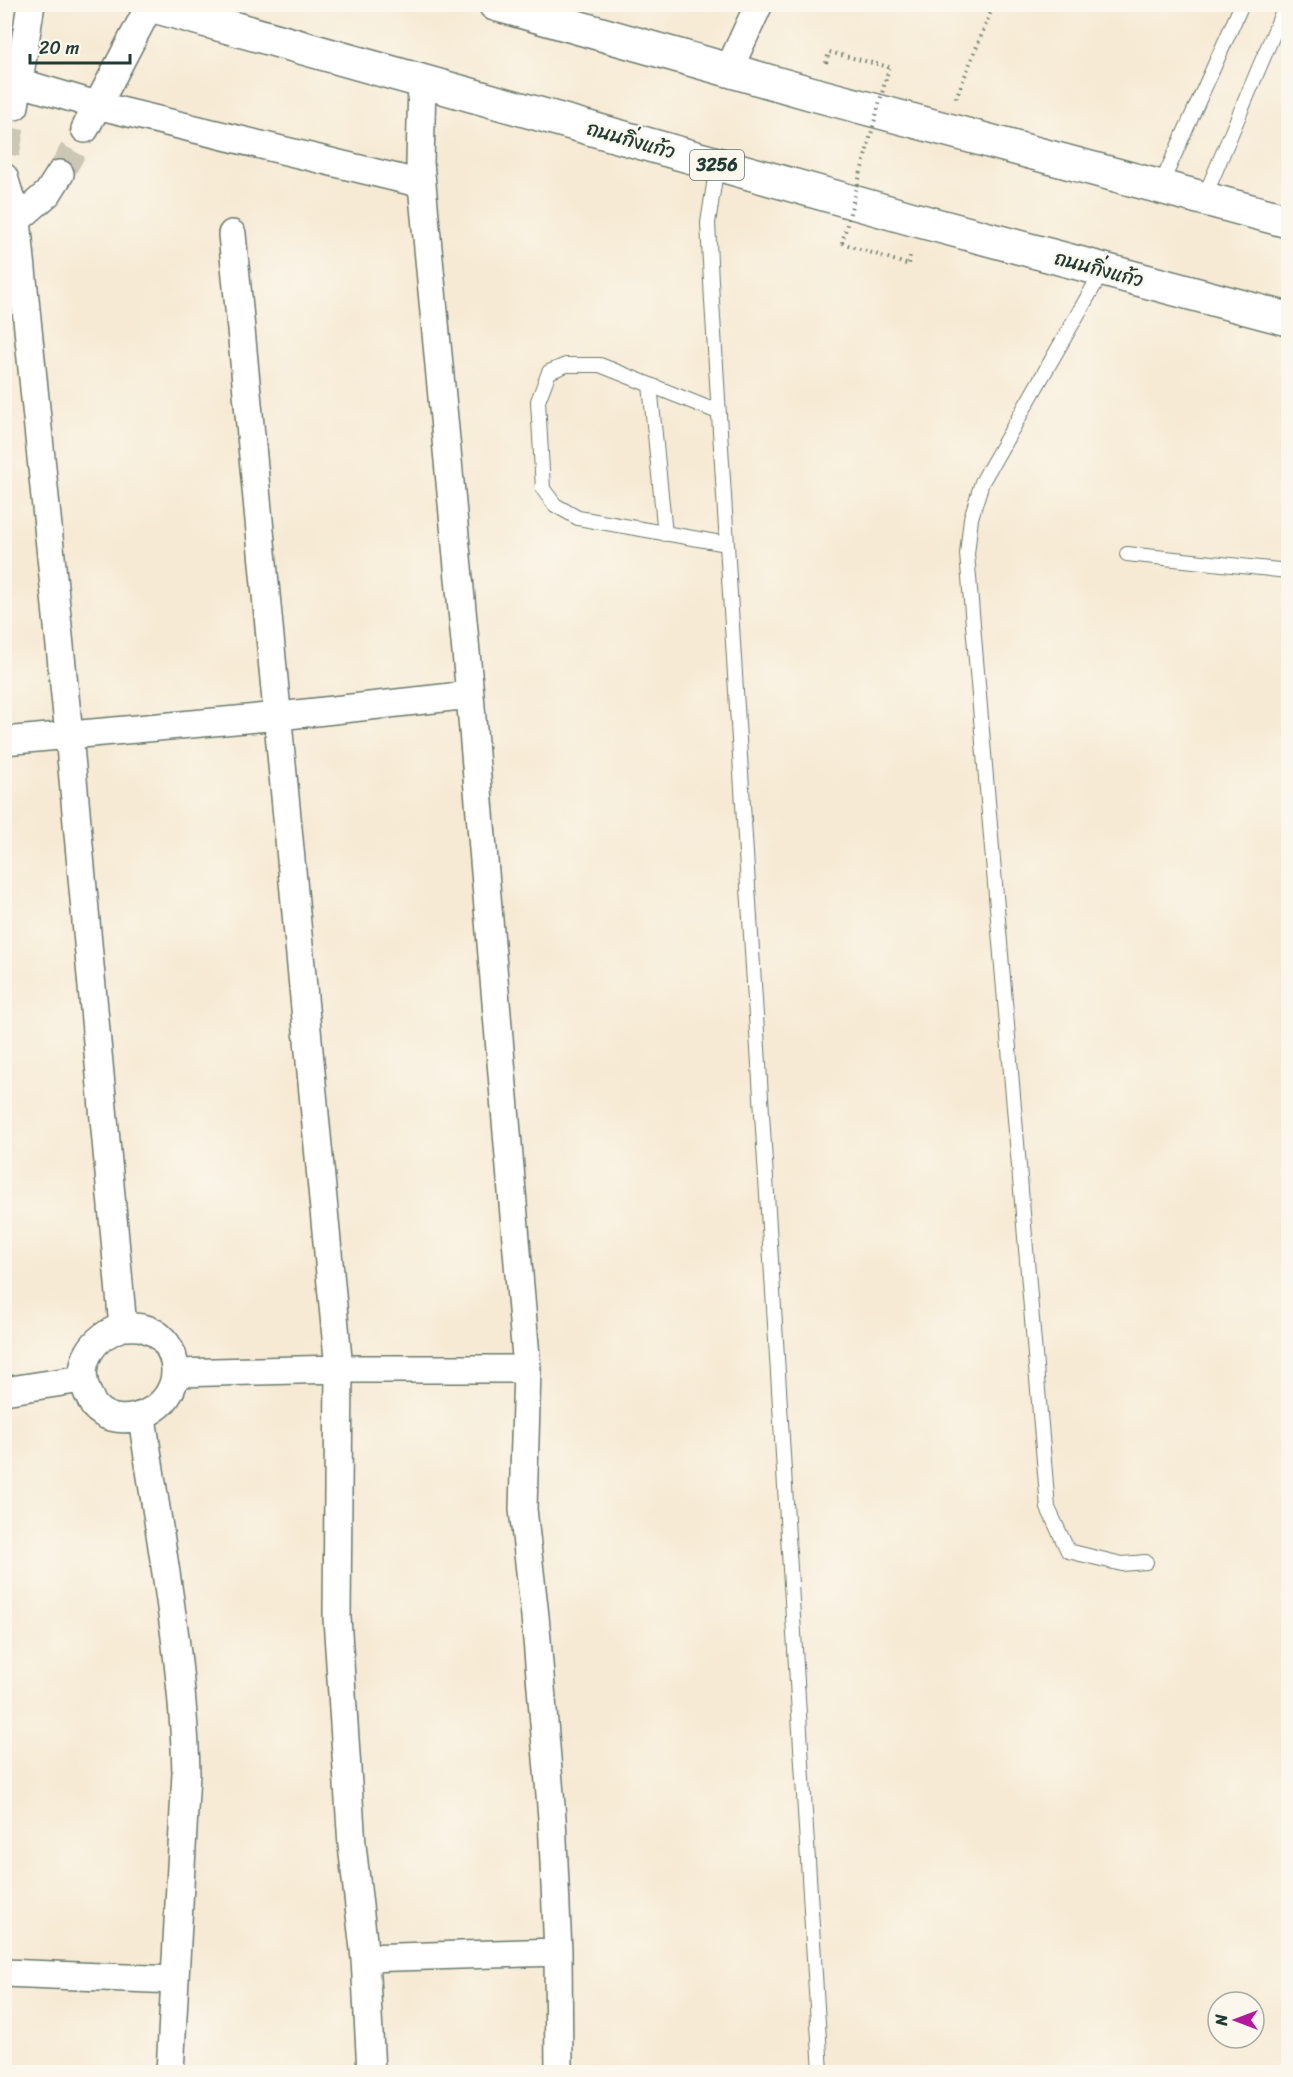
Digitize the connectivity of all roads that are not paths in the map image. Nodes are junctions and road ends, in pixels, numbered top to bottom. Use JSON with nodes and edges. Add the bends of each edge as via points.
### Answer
{"nodes":[{"id":1,"x":31,"y":4,"type":"edge"},
{"id":2,"x":495,"y":4,"type":"edge"},
{"id":3,"x":759,"y":4,"type":"edge"},
{"id":4,"x":1242,"y":4,"type":"edge"},
{"id":5,"x":1286,"y":4,"type":"edge"},
{"id":6,"x":149,"y":5,"type":"edge"},
{"id":7,"x":729,"y":69,"type":"junction"},
{"id":8,"x":422,"y":81,"type":"junction"},
{"id":9,"x":91,"y":117,"type":"junction"},
{"id":10,"x":5,"y":165,"type":"edge"},
{"id":11,"x":717,"y":165,"type":"junction"},
{"id":12,"x":60,"y":174,"type":"tunnel mouth"},
{"id":13,"x":422,"y":184,"type":"junction"},
{"id":14,"x":1160,"y":187,"type":"junction"},
{"id":15,"x":1204,"y":198,"type":"junction"},
{"id":16,"x":17,"y":220,"type":"junction"},
{"id":17,"x":1288,"y":221,"type":"edge"},
{"id":18,"x":232,"y":234,"type":"dead end"},
{"id":19,"x":1103,"y":270,"type":"junction"},
{"id":20,"x":1288,"y":319,"type":"edge"},
{"id":21,"x":650,"y":385,"type":"junction"},
{"id":22,"x":718,"y":412,"type":"junction"},
{"id":23,"x":665,"y":534,"type":"junction"},
{"id":24,"x":727,"y":544,"type":"junction"},
{"id":25,"x":1127,"y":554,"type":"dead end"},
{"id":26,"x":1288,"y":571,"type":"edge"},
{"id":27,"x":470,"y":695,"type":"junction"},
{"id":28,"x":279,"y":716,"type":"junction"},
{"id":29,"x":69,"y":735,"type":"junction"},
{"id":30,"x":4,"y":741,"type":"edge"},
{"id":31,"x":123,"y":1327,"type":"junction"},
{"id":32,"x":339,"y":1369,"type":"junction"},
{"id":33,"x":527,"y":1369,"type":"junction"},
{"id":34,"x":176,"y":1373,"type":"junction"},
{"id":35,"x":82,"y":1379,"type":"junction"},
{"id":36,"x":4,"y":1391,"type":"edge"},
{"id":37,"x":142,"y":1417,"type":"junction"},
{"id":38,"x":1146,"y":1562,"type":"dead end"},
{"id":39,"x":558,"y":1952,"type":"junction"},
{"id":40,"x":365,"y":1958,"type":"junction"},
{"id":41,"x":4,"y":1973,"type":"edge"},
{"id":42,"x":175,"y":1980,"type":"junction"},
{"id":43,"x":170,"y":2073,"type":"edge"},
{"id":44,"x":370,"y":2073,"type":"edge"},
{"id":45,"x":560,"y":2073,"type":"edge"},
{"id":46,"x":821,"y":2073,"type":"edge"}],
"edges":[{"from":1,"to":9,"type":"street","via":[[17,94]]},
{"from":2,"to":7,"type":"main road"},
{"from":3,"to":7,"type":"street"},
{"from":4,"to":14,"type":"lane"},
{"from":5,"to":15,"type":"lane"},
{"from":6,"to":8,"type":"main road","name":"ถนนกิ่งแก้ว","number":"3256"},
{"from":6,"to":9,"type":"street"},
{"from":7,"to":14,"type":"main road"},
{"from":8,"to":11,"type":"main road","name":"ถนนกิ่งแก้ว","number":"3256"},
{"from":8,"to":13,"type":"street"},
{"from":9,"to":13,"type":"street"},
{"from":10,"to":16,"type":"street"},
{"from":11,"to":19,"type":"main road","name":"ถนนกิ่งแก้ว","number":"3256"},
{"from":11,"to":22,"type":"lane","via":[[708,223]]},
{"from":12,"to":16,"type":"street","via":[[48,193]]},
{"from":13,"to":27,"type":"street"},
{"from":14,"to":15,"type":"main road"},
{"from":15,"to":17,"type":"main road"},
{"from":16,"to":29,"type":"street"},
{"from":18,"to":28,"type":"street"},
{"from":19,"to":20,"type":"main road","name":"ถนนกิ่งแก้ว","number":"3256"},
{"from":19,"to":38,"type":"lane","via":[[982,482],[971,518],[968,554],[1048,1508],[1068,1551],[1122,1564]]},
{"from":21,"to":22,"type":"lane"},
{"from":21,"to":23,"type":"lane"},
{"from":21,"to":23,"type":"lane","via":[[600,365],[566,365],[549,372],[538,401],[543,489],[555,505],[578,518]]},
{"from":22,"to":24,"type":"lane"},
{"from":23,"to":24,"type":"lane"},
{"from":24,"to":46,"type":"lane"},
{"from":25,"to":26,"type":"lane"},
{"from":27,"to":28,"type":"street"},
{"from":27,"to":33,"type":"street"},
{"from":28,"to":29,"type":"street"},
{"from":28,"to":32,"type":"street"},
{"from":29,"to":30,"type":"street"},
{"from":29,"to":31,"type":"street"},
{"from":31,"to":34,"type":"street","via":[[145,1328],[157,1334],[173,1355]]},
{"from":31,"to":35,"type":"street","via":[[108,1332],[87,1354]]},
{"from":32,"to":33,"type":"street"},
{"from":32,"to":34,"type":"street"},
{"from":32,"to":40,"type":"street","via":[[337,1618],[352,1845]]},
{"from":33,"to":39,"type":"street","via":[[523,1509],[552,1818]]},
{"from":34,"to":37,"type":"street","via":[[164,1403]]},
{"from":35,"to":36,"type":"street"},
{"from":35,"to":37,"type":"street","via":[[94,1406],[108,1416]]},
{"from":37,"to":42,"type":"street","via":[[185,1724]]},
{"from":39,"to":40,"type":"street"},
{"from":39,"to":45,"type":"street"},
{"from":40,"to":44,"type":"street"},
{"from":41,"to":42,"type":"street"},
{"from":42,"to":43,"type":"street"}]}
